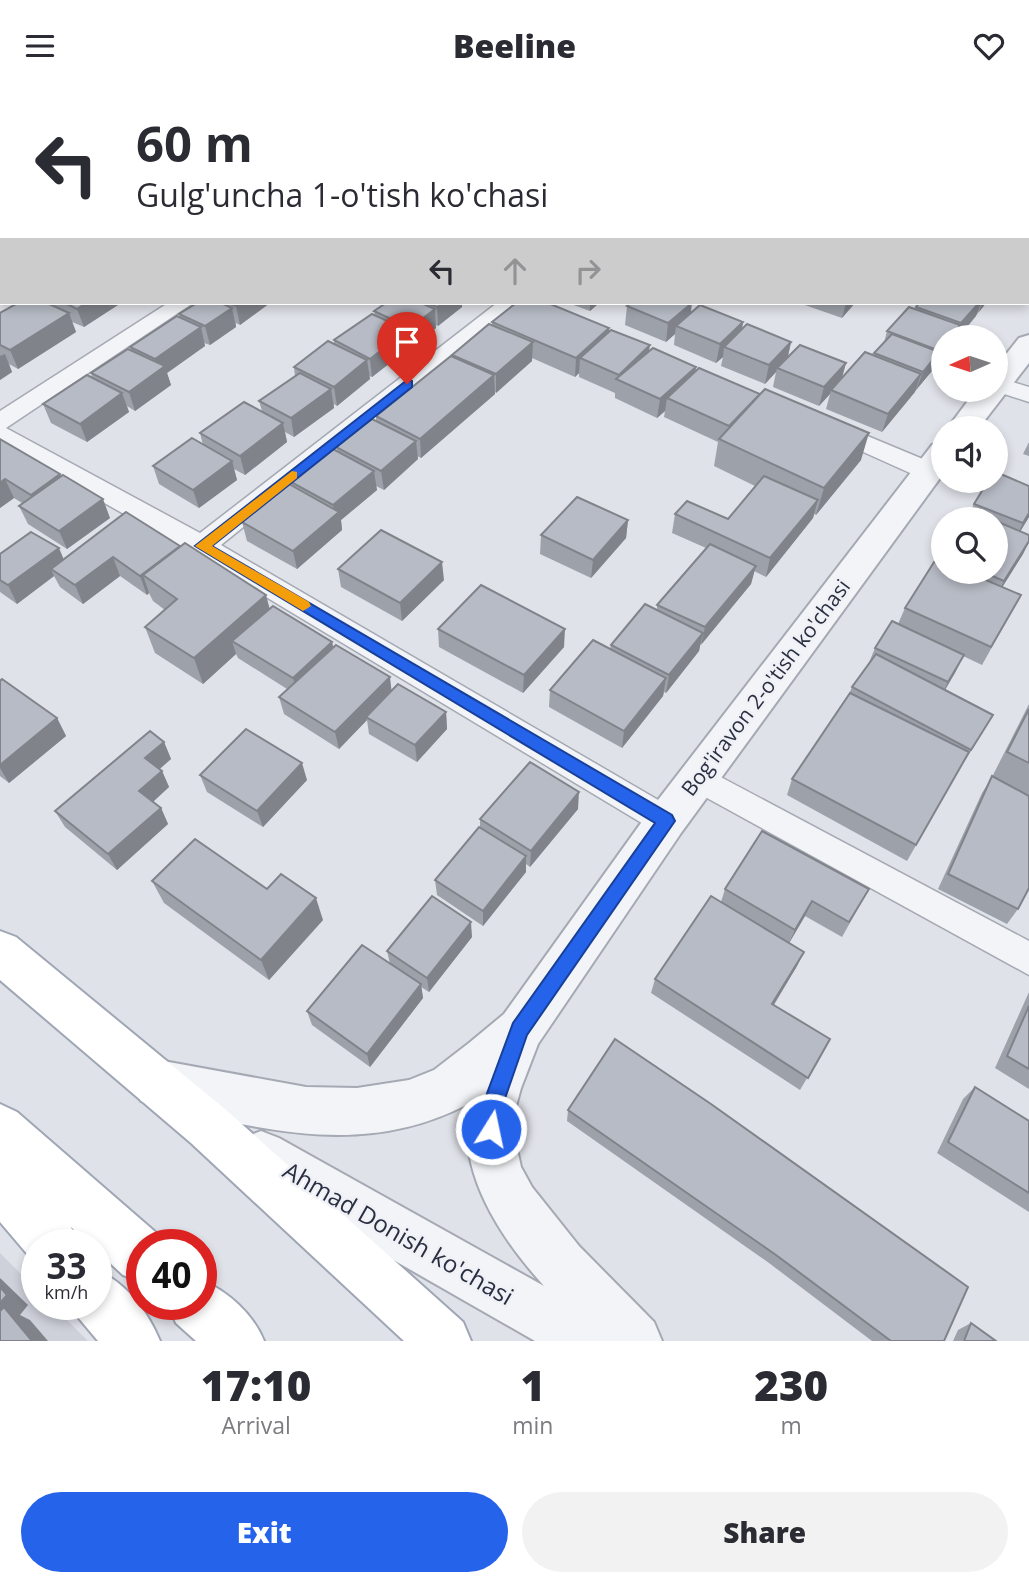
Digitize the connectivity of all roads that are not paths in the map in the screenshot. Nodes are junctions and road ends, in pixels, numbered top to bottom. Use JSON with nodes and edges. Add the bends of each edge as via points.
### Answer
{"nodes":[{"id":1,"x":179,"y":305,"type":"edge"},
{"id":2,"x":507,"y":305,"type":"edge"},
{"id":3,"x":1029,"y":344,"type":"edge"},
{"id":4,"x":1008,"y":371,"type":"edge"},
{"id":5,"x":1008,"y":390,"type":"edge"},
{"id":6,"x":1029,"y":395,"type":"edge"},
{"id":7,"x":0,"y":422,"type":"edge"},
{"id":8,"x":814,"y":422,"type":"edge"},
{"id":9,"x":0,"y":434,"type":"edge"},
{"id":10,"x":931,"y":459,"type":"edge"},
{"id":11,"x":931,"y":468,"type":"edge"},
{"id":12,"x":202,"y":546,"type":"junction"},
{"id":13,"x":698,"y":778,"type":"junction"},
{"id":14,"x":666,"y":821,"type":"junction"},
{"id":15,"x":0,"y":952,"type":"edge"},
{"id":16,"x":1029,"y":960,"type":"edge"},
{"id":17,"x":520,"y":1030,"type":"junction"},
{"id":18,"x":158,"y":1084,"type":"junction"},
{"id":19,"x":208,"y":1126,"type":"junction"},
{"id":20,"x":0,"y":1129,"type":"edge"},
{"id":21,"x":0,"y":1183,"type":"edge"},
{"id":22,"x":39,"y":1229,"type":"edge"},
{"id":23,"x":126,"y":1242,"type":"edge"},
{"id":24,"x":112,"y":1316,"type":"edge"},
{"id":25,"x":213,"y":1320,"type":"edge"},
{"id":26,"x":134,"y":1341,"type":"edge"},
{"id":27,"x":237,"y":1341,"type":"edge"},
{"id":28,"x":444,"y":1341,"type":"edge"},
{"id":29,"x":588,"y":1341,"type":"edge"},
{"id":30,"x":635,"y":1341,"type":"edge"}],
"edges":[{"from":1,"to":7,"type":"street"},
{"from":2,"to":12,"type":"street"},
{"from":3,"to":4,"type":"street"},
{"from":5,"to":6,"type":"street"},
{"from":8,"to":10,"type":"street"},
{"from":9,"to":12,"type":"street"},
{"from":11,"to":13,"type":"street","name":"Bog'iravon 2-o'tish ko'chasi"},
{"from":12,"to":14,"type":"street"},
{"from":13,"to":14,"type":"street","name":"Bog'iravon 2-o'tish ko'chasi"},
{"from":13,"to":16,"type":"street"},
{"from":14,"to":17,"type":"street","name":"Bog'iravon 2-o'tish ko'chasi"},
{"from":15,"to":18,"type":"main road","name":"Ahmad Donish ko'chasi"},
{"from":17,"to":18,"type":"street","name":"Bog'iravon 2-o'tish ko'chasi","via":[[450,1088],[408,1104],[356,1112],[306,1111]]},
{"from":17,"to":30,"type":"street","name":"Bog'iravon 2-o'tish ko'chasi","via":[[492,1107],[492,1151],[499,1179],[527,1227]]},
{"from":18,"to":19,"type":"main road","name":"Ahmad Donish ko'chasi"},
{"from":19,"to":28,"type":"main road","name":"Ahmad Donish ko'chasi"},
{"from":19,"to":29,"type":"street","name":"Ahmad Donish ko'chasi"},
{"from":20,"to":23,"type":"main road"},
{"from":21,"to":22,"type":"main road"},
{"from":24,"to":26,"type":"main road"},
{"from":25,"to":27,"type":"main road"}]}
